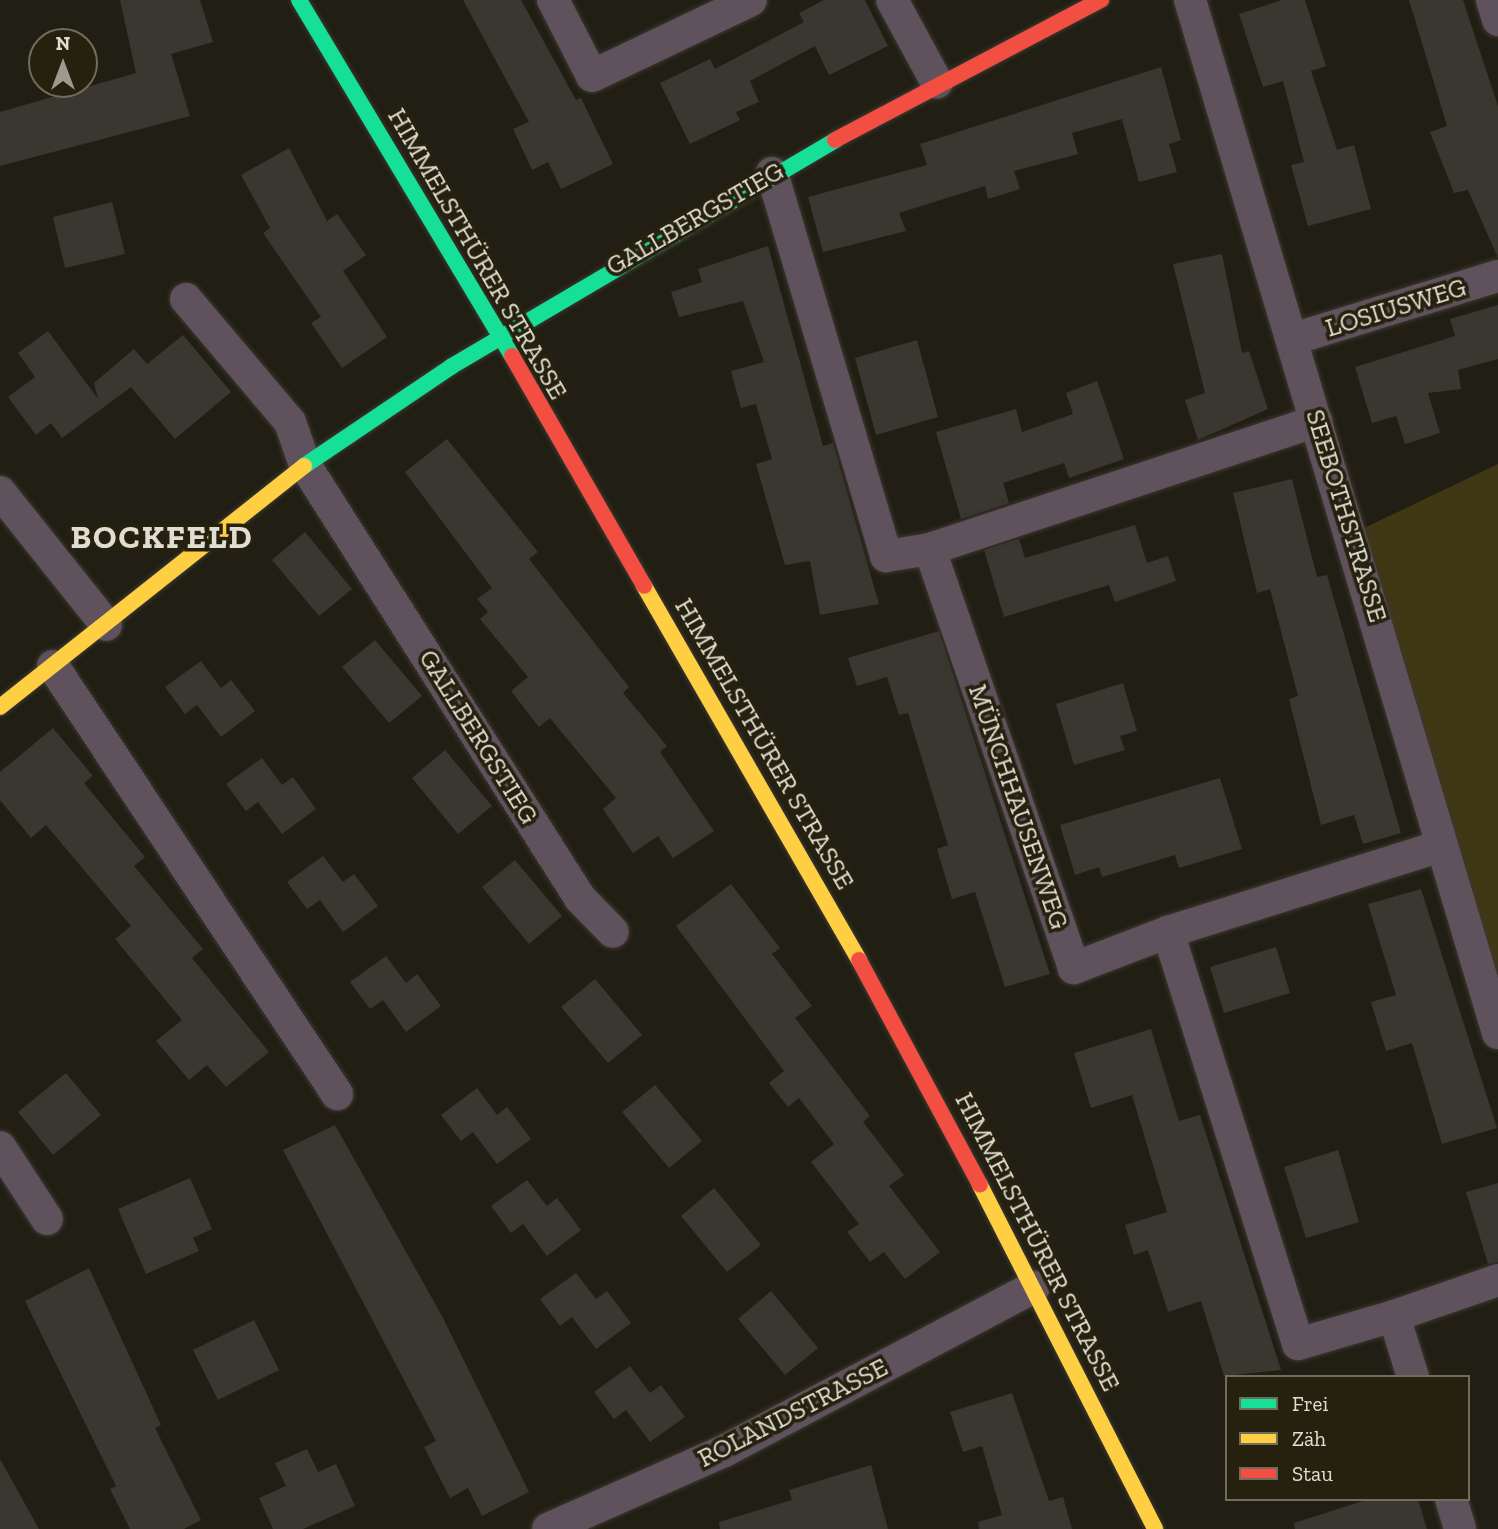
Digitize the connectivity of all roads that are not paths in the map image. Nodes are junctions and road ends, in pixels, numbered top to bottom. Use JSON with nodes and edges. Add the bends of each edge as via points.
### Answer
{"nodes":[{"id":1,"x":299,"y":0,"type":"edge"},
{"id":2,"x":553,"y":0,"type":"edge"},
{"id":3,"x":751,"y":0,"type":"edge"},
{"id":4,"x":892,"y":0,"type":"edge"},
{"id":5,"x":1101,"y":0,"type":"edge"},
{"id":6,"x":1190,"y":0,"type":"edge"},
{"id":7,"x":1492,"y":0,"type":"edge"},
{"id":8,"x":1498,"y":20,"type":"edge"},
{"id":9,"x":937,"y":83,"type":"junction"},
{"id":10,"x":772,"y":173,"type":"junction"},
{"id":11,"x":1498,"y":276,"type":"edge"},
{"id":12,"x":186,"y":299,"type":"dead end"},
{"id":13,"x":499,"y":337,"type":"junction"},
{"id":14,"x":1293,"y":339,"type":"junction"},
{"id":15,"x":1316,"y":421,"type":"junction"},
{"id":16,"x":305,"y":466,"type":"junction"},
{"id":17,"x":0,"y":492,"type":"edge"},
{"id":18,"x":930,"y":550,"type":"junction"},
{"id":19,"x":106,"y":625,"type":"junction"},
{"id":20,"x":53,"y":666,"type":"junction"},
{"id":21,"x":0,"y":707,"type":"edge"},
{"id":22,"x":1441,"y":846,"type":"junction"},
{"id":23,"x":612,"y":932,"type":"dead end"},
{"id":24,"x":1168,"y":932,"type":"junction"},
{"id":25,"x":1498,"y":1034,"type":"edge"},
{"id":26,"x":337,"y":1094,"type":"dead end"},
{"id":27,"x":0,"y":1147,"type":"edge"},
{"id":28,"x":47,"y":1219,"type":"dead end"},
{"id":29,"x":1498,"y":1280,"type":"edge"},
{"id":30,"x":1034,"y":1287,"type":"junction"},
{"id":31,"x":1394,"y":1316,"type":"junction"},
{"id":32,"x":1412,"y":1375,"type":"edge"},
{"id":33,"x":1452,"y":1501,"type":"edge"},
{"id":34,"x":548,"y":1529,"type":"edge"},
{"id":35,"x":1155,"y":1529,"type":"edge"},
{"id":36,"x":1460,"y":1529,"type":"edge"}],
"edges":[{"from":1,"to":13,"type":"street","name":"HIMMELSTHÜRER STRASSE"},
{"from":2,"to":3,"type":"street","via":[[592,76]]},
{"from":4,"to":9,"type":"street"},
{"from":5,"to":9,"type":"street","name":"GALLBERGSTIEG"},
{"from":6,"to":14,"type":"street","name":"SEEBOTHSTRASSE"},
{"from":7,"to":8,"type":"street"},
{"from":9,"to":10,"type":"street","name":"GALLBERGSTIEG"},
{"from":10,"to":13,"type":"street","name":"GALLBERGSTIEG"},
{"from":10,"to":18,"type":"street","via":[[886,556]]},
{"from":11,"to":14,"type":"street","name":"LOSIUSWEG"},
{"from":12,"to":16,"type":"street","name":"GALLBERGSTIEG","via":[[290,422]]},
{"from":13,"to":16,"type":"street","name":"GALLBERGSTIEG"},
{"from":13,"to":30,"type":"street","name":"HIMMELSTHÜRER STRASSE","via":[[920,1066]]},
{"from":14,"to":15,"type":"street","name":"SEEBOTHSTRASSE"},
{"from":15,"to":18,"type":"street"},
{"from":15,"to":22,"type":"street","name":"SEEBOTHSTRASSE"},
{"from":16,"to":19,"type":"street","name":"GALLBERGSTIEG"},
{"from":16,"to":23,"type":"street","name":"GALLBERGSTIEG","via":[[580,898]]},
{"from":17,"to":19,"type":"street"},
{"from":18,"to":24,"type":"street","name":"MÜNCHHAUSENWEG","via":[[1074,968]]},
{"from":19,"to":20,"type":"street","name":"GALLBERGSTIEG"},
{"from":20,"to":21,"type":"street","name":"GALLBERGSTIEG"},
{"from":20,"to":26,"type":"street"},
{"from":22,"to":24,"type":"street","name":"MÜNCHHAUSENWEG"},
{"from":22,"to":25,"type":"street","name":"SEEBOTHSTRASSE"},
{"from":24,"to":31,"type":"street","via":[[1298,1344]]},
{"from":27,"to":28,"type":"street"},
{"from":29,"to":31,"type":"street"},
{"from":30,"to":34,"type":"street","name":"ROLANDSTRASSE","via":[[724,1451]]},
{"from":30,"to":35,"type":"street","name":"HIMMELSTHÜRER STRASSE"},
{"from":31,"to":32,"type":"street"},
{"from":33,"to":36,"type":"street"}]}
